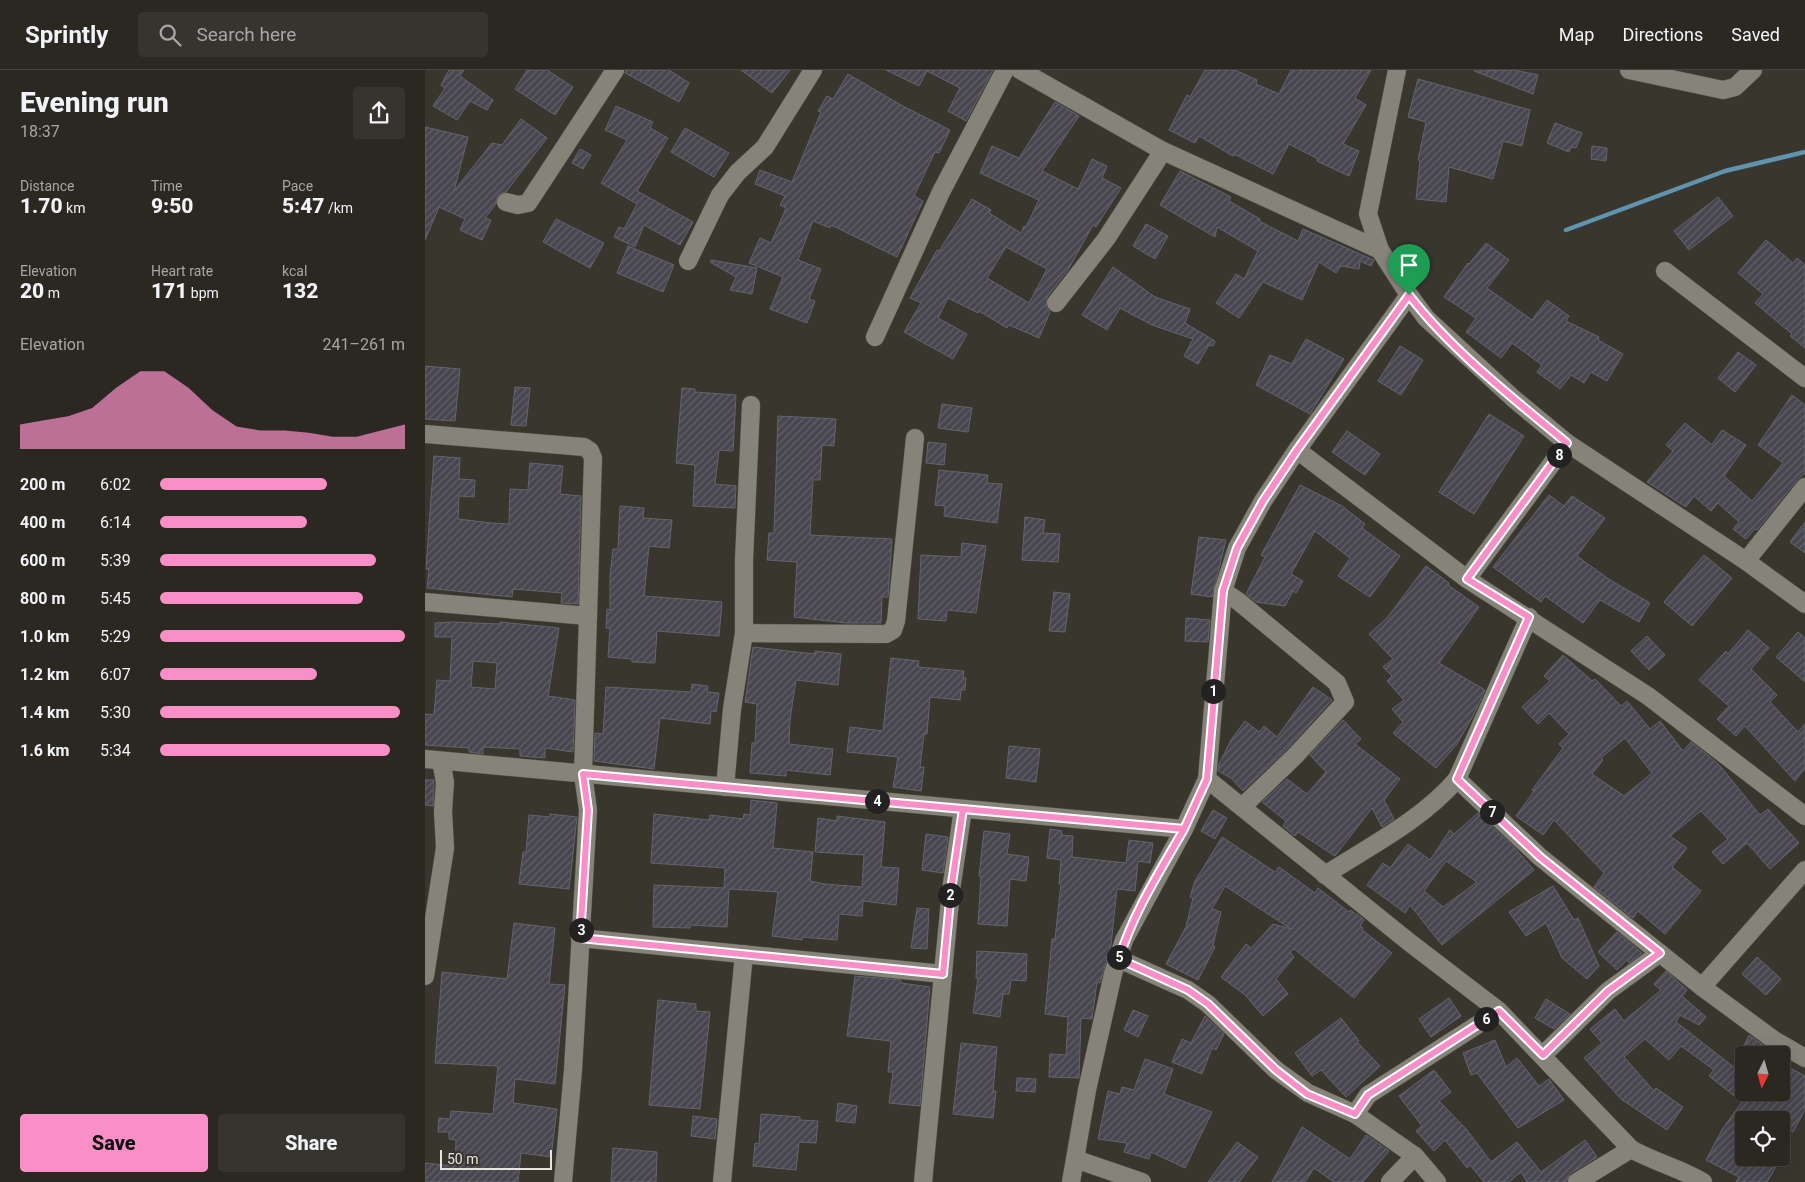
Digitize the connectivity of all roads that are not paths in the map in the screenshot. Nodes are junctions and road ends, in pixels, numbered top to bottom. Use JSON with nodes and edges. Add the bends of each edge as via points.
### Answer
{"nodes":[{"id":1,"x":615,"y":70,"type":"edge"},
{"id":2,"x":813,"y":70,"type":"edge"},
{"id":3,"x":1005,"y":70,"type":"edge"},
{"id":4,"x":1020,"y":70,"type":"edge"},
{"id":5,"x":1397,"y":70,"type":"edge"},
{"id":6,"x":1629,"y":70,"type":"edge"},
{"id":7,"x":1753,"y":70,"type":"edge"},
{"id":8,"x":1163,"y":151,"type":"junction"},
{"id":9,"x":506,"y":202,"type":"dead end"},
{"id":10,"x":1380,"y":250,"type":"junction"},
{"id":11,"x":688,"y":261,"type":"dead end"},
{"id":12,"x":1665,"y":271,"type":"dead end"},
{"id":13,"x":1409,"y":295,"type":"junction"},
{"id":14,"x":1056,"y":303,"type":"dead end"},
{"id":15,"x":875,"y":337,"type":"dead end"},
{"id":16,"x":1805,"y":378,"type":"edge"},
{"id":17,"x":751,"y":405,"type":"dead end"},
{"id":18,"x":425,"y":434,"type":"edge"},
{"id":19,"x":915,"y":438,"type":"dead end"},
{"id":20,"x":1567,"y":443,"type":"junction"},
{"id":21,"x":1297,"y":450,"type":"junction"},
{"id":22,"x":1805,"y":487,"type":"edge"},
{"id":23,"x":1746,"y":561,"type":"junction"},
{"id":24,"x":1467,"y":579,"type":"junction"},
{"id":25,"x":1223,"y":591,"type":"junction"},
{"id":26,"x":425,"y":602,"type":"edge"},
{"id":27,"x":1805,"y":604,"type":"edge"},
{"id":28,"x":588,"y":616,"type":"junction"},
{"id":29,"x":1529,"y":617,"type":"junction"},
{"id":30,"x":744,"y":633,"type":"junction"},
{"id":31,"x":433,"y":760,"type":"edge"},
{"id":32,"x":583,"y":774,"type":"junction"},
{"id":33,"x":1207,"y":779,"type":"junction"},
{"id":34,"x":1457,"y":779,"type":"junction"},
{"id":35,"x":725,"y":787,"type":"junction"},
{"id":36,"x":1243,"y":806,"type":"junction"},
{"id":37,"x":963,"y":809,"type":"junction"},
{"id":38,"x":1805,"y":816,"type":"edge"},
{"id":39,"x":1184,"y":829,"type":"junction"},
{"id":40,"x":1805,"y":870,"type":"edge"},
{"id":41,"x":1325,"y":875,"type":"junction"},
{"id":42,"x":580,"y":938,"type":"junction"},
{"id":43,"x":1660,"y":953,"type":"junction"},
{"id":44,"x":744,"y":954,"type":"junction"},
{"id":45,"x":1119,"y":959,"type":"junction"},
{"id":46,"x":943,"y":974,"type":"junction"},
{"id":47,"x":425,"y":976,"type":"edge"},
{"id":48,"x":1702,"y":988,"type":"junction"},
{"id":49,"x":1499,"y":1011,"type":"junction"},
{"id":50,"x":1543,"y":1055,"type":"junction"},
{"id":51,"x":1805,"y":1058,"type":"edge"},
{"id":52,"x":1355,"y":1114,"type":"junction"},
{"id":53,"x":1631,"y":1149,"type":"junction"},
{"id":54,"x":1415,"y":1156,"type":"junction"},
{"id":55,"x":1075,"y":1160,"type":"junction"},
{"id":56,"x":563,"y":1182,"type":"edge"},
{"id":57,"x":722,"y":1182,"type":"edge"},
{"id":58,"x":923,"y":1182,"type":"edge"},
{"id":59,"x":1071,"y":1182,"type":"edge"},
{"id":60,"x":1142,"y":1182,"type":"edge"},
{"id":61,"x":1390,"y":1182,"type":"edge"},
{"id":62,"x":1437,"y":1182,"type":"edge"},
{"id":63,"x":1577,"y":1182,"type":"edge"},
{"id":64,"x":1703,"y":1182,"type":"edge"}],
"edges":[{"from":1,"to":9,"type":"street","via":[[528,203]]},
{"from":2,"to":11,"type":"street","via":[[765,147],[738,172],[720,195]]},
{"from":3,"to":15,"type":"street","via":[[941,192]]},
{"from":4,"to":8,"type":"street"},
{"from":5,"to":10,"type":"street","via":[[1369,214]]},
{"from":6,"to":7,"type":"street","via":[[1723,90],[1735,87]]},
{"from":8,"to":10,"type":"street"},
{"from":8,"to":14,"type":"street","via":[[1106,239]]},
{"from":10,"to":13,"type":"street"},
{"from":12,"to":16,"type":"street"},
{"from":13,"to":20,"type":"street","via":[[1426,318]]},
{"from":13,"to":21,"type":"street"},
{"from":17,"to":30,"type":"street"},
{"from":18,"to":28,"type":"street","via":[[584,446],[590,451],[593,458]]},
{"from":19,"to":30,"type":"street","via":[[893,630],[886,634]]},
{"from":20,"to":23,"type":"street"},
{"from":20,"to":24,"type":"street"},
{"from":21,"to":24,"type":"street"},
{"from":21,"to":25,"type":"street","via":[[1237,548]]},
{"from":22,"to":23,"type":"street"},
{"from":23,"to":27,"type":"street"},
{"from":24,"to":29,"type":"street"},
{"from":25,"to":33,"type":"street"},
{"from":25,"to":36,"type":"street","via":[[1337,683],[1345,702]]},
{"from":26,"to":28,"type":"street"},
{"from":28,"to":32,"type":"street"},
{"from":29,"to":34,"type":"street"},
{"from":29,"to":38,"type":"street","via":[[1648,696]]},
{"from":30,"to":35,"type":"street","via":[[732,709]]},
{"from":31,"to":32,"type":"street"},
{"from":31,"to":47,"type":"street","via":[[445,782],[445,848]]},
{"from":32,"to":35,"type":"street"},
{"from":32,"to":42,"type":"street","via":[[588,810]]},
{"from":33,"to":36,"type":"street"},
{"from":33,"to":39,"type":"street"},
{"from":34,"to":41,"type":"street","via":[[1440,799]]},
{"from":34,"to":43,"type":"street","via":[[1540,857]]},
{"from":35,"to":37,"type":"street"},
{"from":36,"to":41,"type":"street"},
{"from":37,"to":39,"type":"street"},
{"from":37,"to":46,"type":"street"},
{"from":39,"to":45,"type":"street","via":[[1149,890]]},
{"from":40,"to":48,"type":"street"},
{"from":41,"to":49,"type":"street"},
{"from":42,"to":44,"type":"street"},
{"from":42,"to":56,"type":"street"},
{"from":43,"to":48,"type":"street"},
{"from":43,"to":50,"type":"street","via":[[1608,991]]},
{"from":44,"to":46,"type":"street"},
{"from":44,"to":57,"type":"street"},
{"from":45,"to":52,"type":"street","via":[[1188,990],[1208,1004],[1276,1070],[1307,1094]]},
{"from":45,"to":55,"type":"street","via":[[1087,1090]]},
{"from":46,"to":58,"type":"street"},
{"from":48,"to":51,"type":"street","via":[[1774,1040]]},
{"from":49,"to":50,"type":"street"},
{"from":49,"to":52,"type":"street","via":[[1368,1095]]},
{"from":50,"to":53,"type":"street"},
{"from":52,"to":54,"type":"street"},
{"from":53,"to":63,"type":"street"},
{"from":53,"to":64,"type":"street"},
{"from":54,"to":61,"type":"street"},
{"from":54,"to":62,"type":"street"},
{"from":55,"to":59,"type":"street"},
{"from":55,"to":60,"type":"street"}]}
